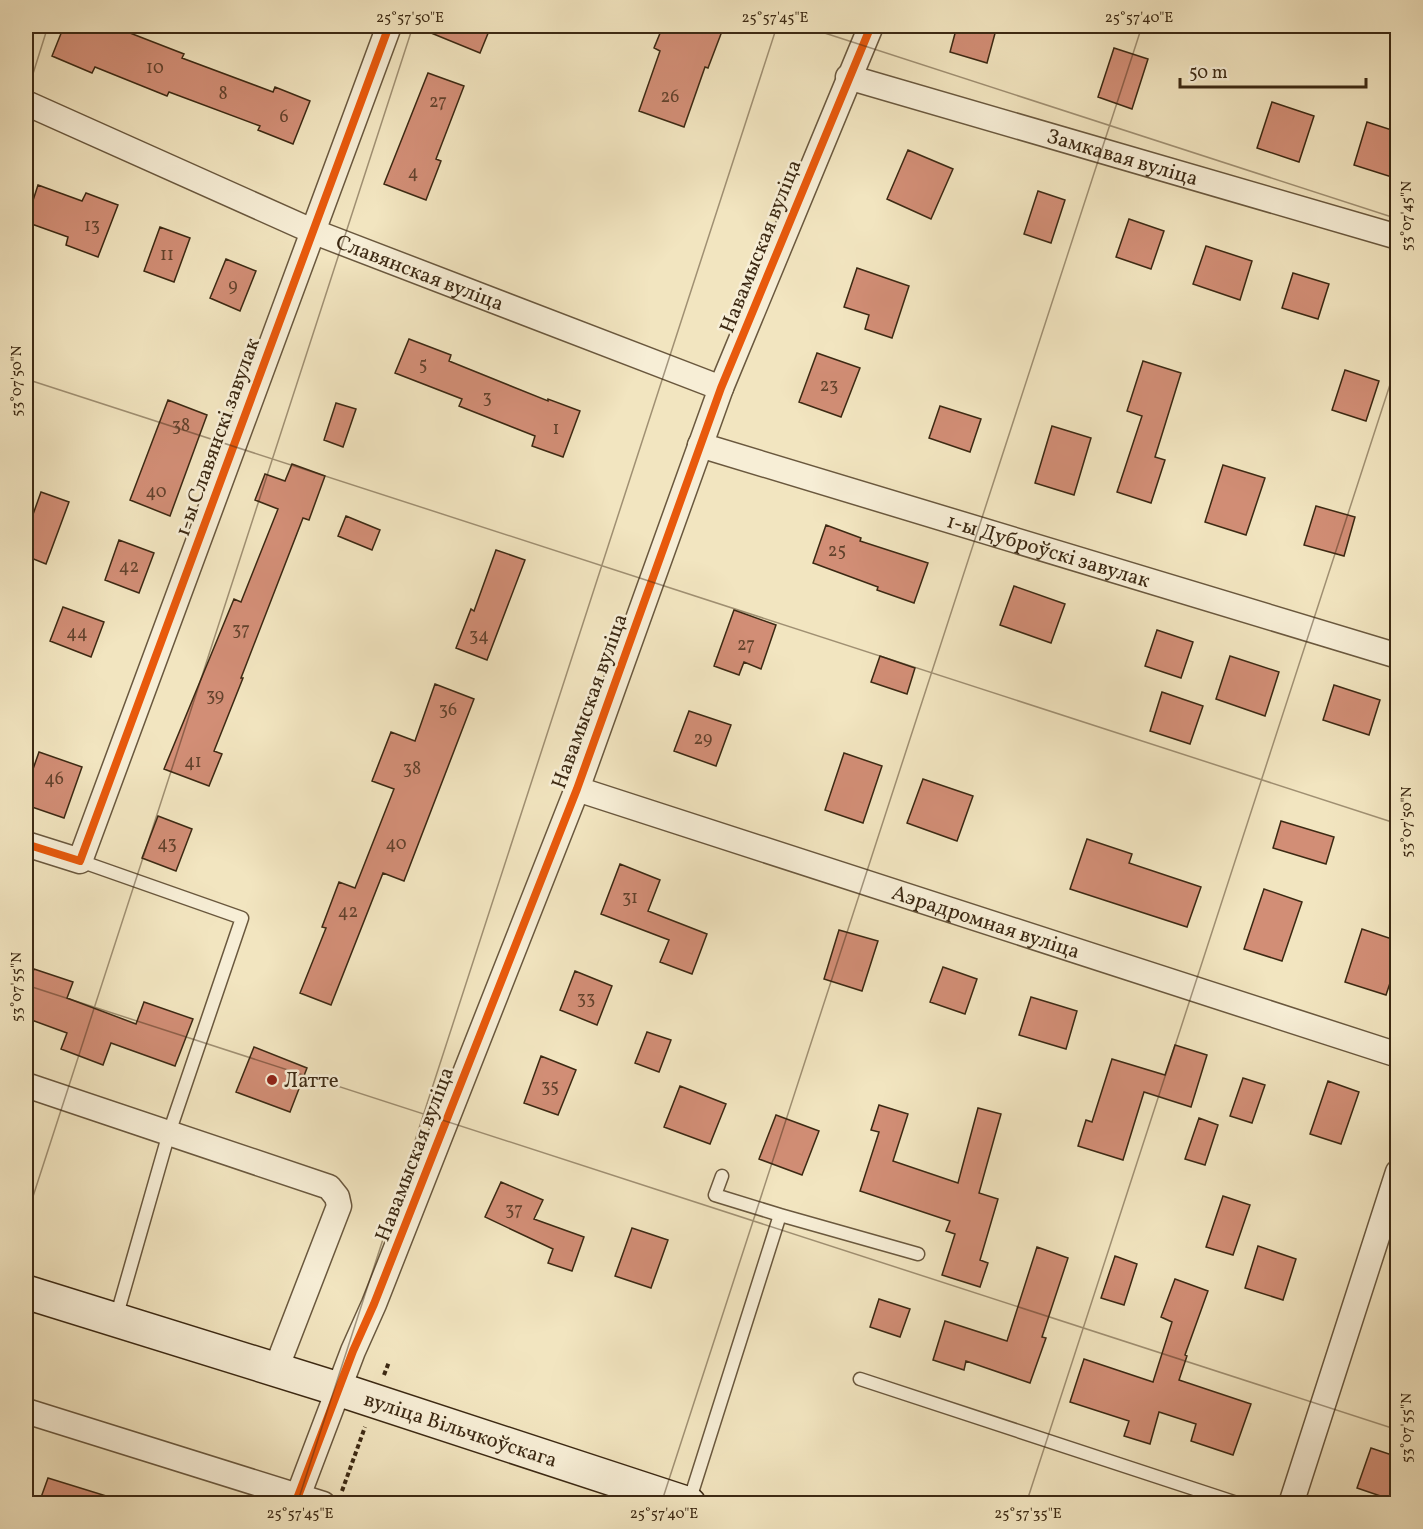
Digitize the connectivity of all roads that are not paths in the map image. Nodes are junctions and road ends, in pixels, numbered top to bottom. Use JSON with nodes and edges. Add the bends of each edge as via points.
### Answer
{"nodes":[{"id":1,"x":389,"y":26,"type":"edge"},
{"id":2,"x":871,"y":26,"type":"edge"},
{"id":3,"x":848,"y":77,"type":"junction"},
{"id":4,"x":26,"y":103,"type":"edge"},
{"id":5,"x":312,"y":231,"type":"junction"},
{"id":6,"x":1398,"y":237,"type":"edge"},
{"id":7,"x":721,"y":388,"type":"junction"},
{"id":8,"x":700,"y":445,"type":"junction"},
{"id":9,"x":1398,"y":656,"type":"edge"},
{"id":10,"x":577,"y":789,"type":"junction"},
{"id":11,"x":26,"y":844,"type":"edge"},
{"id":12,"x":80,"y":861,"type":"junction"},
{"id":13,"x":1398,"y":1056,"type":"edge"},
{"id":14,"x":26,"y":1085,"type":"edge"},
{"id":15,"x":169,"y":1133,"type":"junction"},
{"id":16,"x":1398,"y":1172,"type":"edge"},
{"id":17,"x":722,"y":1176,"type":"dead end"},
{"id":18,"x":780,"y":1215,"type":"junction"},
{"id":19,"x":918,"y":1254,"type":"dead end"},
{"id":20,"x":26,"y":1292,"type":"edge"},
{"id":21,"x":115,"y":1319,"type":"junction"},
{"id":22,"x":276,"y":1370,"type":"junction"},
{"id":23,"x":860,"y":1379,"type":"dead end"},
{"id":24,"x":338,"y":1389,"type":"junction"},
{"id":25,"x":26,"y":1411,"type":"edge"},
{"id":26,"x":332,"y":1498,"type":"edge"},
{"id":27,"x":297,"y":1499,"type":"edge"},
{"id":28,"x":689,"y":1503,"type":"edge"},
{"id":29,"x":1240,"y":1503,"type":"edge"},
{"id":30,"x":1291,"y":1503,"type":"edge"}],
"edges":[{"from":1,"to":5,"type":"street","name":"1-ы Славянскі завулак"},
{"from":2,"to":3,"type":"street","name":"Навамыская вуліца"},
{"from":3,"to":6,"type":"street","name":"Замкавая вуліца"},
{"from":3,"to":7,"type":"street","name":"Навамыская вуліца"},
{"from":4,"to":5,"type":"street","name":"Славянская вуліца"},
{"from":5,"to":7,"type":"street","name":"Славянская вуліца"},
{"from":5,"to":12,"type":"street","name":"1-ы Славянскі завулак"},
{"from":7,"to":8,"type":"street","name":"Навамыская вуліца"},
{"from":8,"to":9,"type":"street","name":"1-ы Дуброўскі завулак"},
{"from":8,"to":10,"type":"street","name":"Навамыская вуліца"},
{"from":10,"to":13,"type":"street","name":"Аэрадромная вуліца"},
{"from":10,"to":24,"type":"street","name":"Навамыская вуліца"},
{"from":11,"to":12,"type":"street"},
{"from":12,"to":15,"type":"lane","via":[[242,918]]},
{"from":14,"to":15,"type":"street"},
{"from":15,"to":21,"type":"lane"},
{"from":15,"to":22,"type":"street","via":[[329,1187],[337,1197],[339,1206]]},
{"from":16,"to":30,"type":"street"},
{"from":17,"to":18,"type":"lane","via":[[715,1195]]},
{"from":18,"to":19,"type":"lane"},
{"from":18,"to":28,"type":"lane"},
{"from":20,"to":21,"type":"main road","name":"вуліца Вільчкоўскага"},
{"from":21,"to":22,"type":"main road","name":"вуліца Вільчкоўскага"},
{"from":22,"to":24,"type":"main road","name":"вуліца Вільчкоўскага"},
{"from":23,"to":29,"type":"lane"},
{"from":24,"to":27,"type":"street","name":"Навамыская вуліца"},
{"from":24,"to":28,"type":"main road","name":"вуліца Вільчкоўскага"},
{"from":25,"to":27,"type":"street"},
{"from":26,"to":27,"type":"street"}]}
